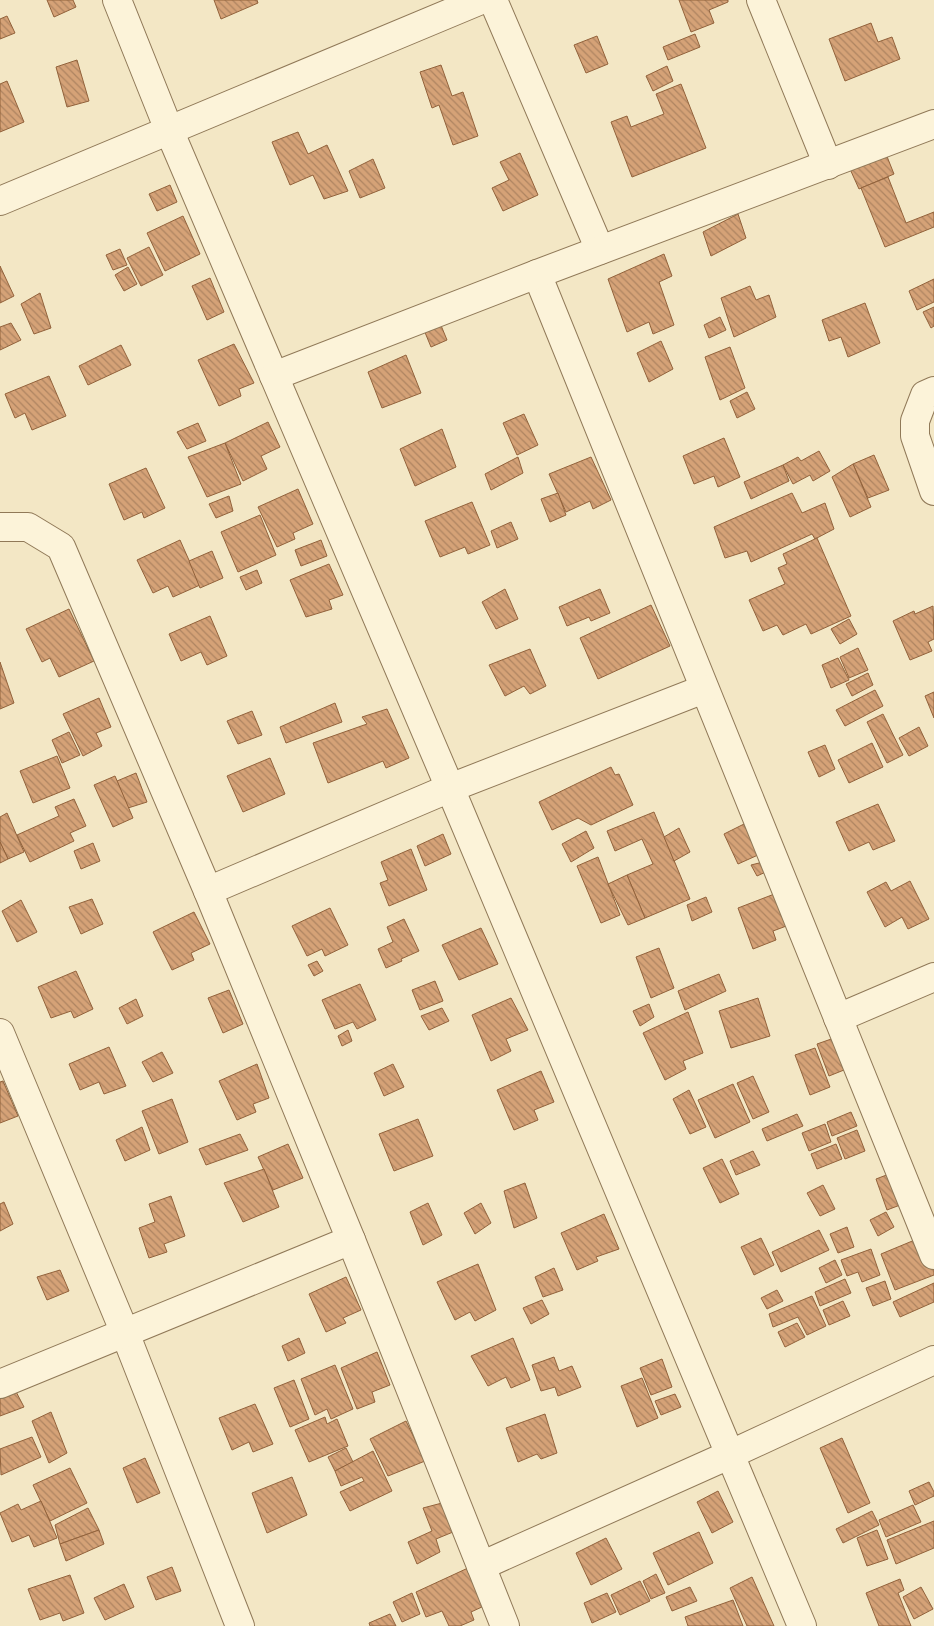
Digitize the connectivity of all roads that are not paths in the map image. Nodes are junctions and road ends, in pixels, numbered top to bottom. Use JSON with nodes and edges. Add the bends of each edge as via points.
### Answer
{"nodes":[{"id":1,"x":117,"y":0,"type":"edge"},
{"id":2,"x":481,"y":0,"type":"edge"},
{"id":3,"x":493,"y":0,"type":"edge"},
{"id":4,"x":761,"y":0,"type":"edge"},
{"id":5,"x":934,"y":124,"type":"edge"},
{"id":6,"x":169,"y":130,"type":"junction"},
{"id":7,"x":828,"y":165,"type":"junction"},
{"id":8,"x":0,"y":201,"type":"edge"},
{"id":9,"x":600,"y":250,"type":"junction"},
{"id":10,"x":536,"y":274,"type":"junction"},
{"id":11,"x":274,"y":376,"type":"junction"},
{"id":12,"x":934,"y":391,"type":"edge"},
{"id":13,"x":934,"y":491,"type":"edge"},
{"id":14,"x":0,"y":527,"type":"edge"},
{"id":15,"x":704,"y":688,"type":"junction"},
{"id":16,"x":450,"y":788,"type":"junction"},
{"id":17,"x":208,"y":891,"type":"junction"},
{"id":18,"x":934,"y":977,"type":"edge"},
{"id":19,"x":838,"y":1018,"type":"junction"},
{"id":20,"x":0,"y":1033,"type":"edge"},
{"id":21,"x":351,"y":1240,"type":"junction"},
{"id":22,"x":934,"y":1255,"type":"edge"},
{"id":23,"x":125,"y":1332,"type":"junction"},
{"id":24,"x":934,"y":1360,"type":"edge"},
{"id":25,"x":0,"y":1384,"type":"edge"},
{"id":26,"x":729,"y":1455,"type":"junction"},
{"id":27,"x":481,"y":1566,"type":"junction"},
{"id":28,"x":240,"y":1626,"type":"edge"},
{"id":29,"x":505,"y":1626,"type":"edge"},
{"id":30,"x":802,"y":1626,"type":"edge"}],
"edges":[{"from":1,"to":6,"type":"street"},
{"from":2,"to":6,"type":"street"},
{"from":3,"to":9,"type":"street"},
{"from":4,"to":7,"type":"street"},
{"from":5,"to":7,"type":"street"},
{"from":6,"to":8,"type":"street"},
{"from":6,"to":11,"type":"street"},
{"from":7,"to":9,"type":"street"},
{"from":9,"to":10,"type":"street"},
{"from":10,"to":11,"type":"street"},
{"from":10,"to":15,"type":"street"},
{"from":11,"to":16,"type":"street"},
{"from":12,"to":13,"type":"street","via":[[925,395],[915,421],[915,436]]},
{"from":14,"to":17,"type":"street","via":[[28,527],[61,547]]},
{"from":15,"to":16,"type":"street"},
{"from":15,"to":19,"type":"street"},
{"from":16,"to":17,"type":"street"},
{"from":16,"to":26,"type":"street"},
{"from":17,"to":21,"type":"street"},
{"from":18,"to":19,"type":"street"},
{"from":19,"to":22,"type":"street"},
{"from":20,"to":23,"type":"street"},
{"from":21,"to":23,"type":"street"},
{"from":21,"to":27,"type":"street"},
{"from":23,"to":25,"type":"street"},
{"from":23,"to":28,"type":"street"},
{"from":24,"to":26,"type":"street"},
{"from":26,"to":27,"type":"street"},
{"from":26,"to":30,"type":"street"},
{"from":27,"to":29,"type":"street"}]}
